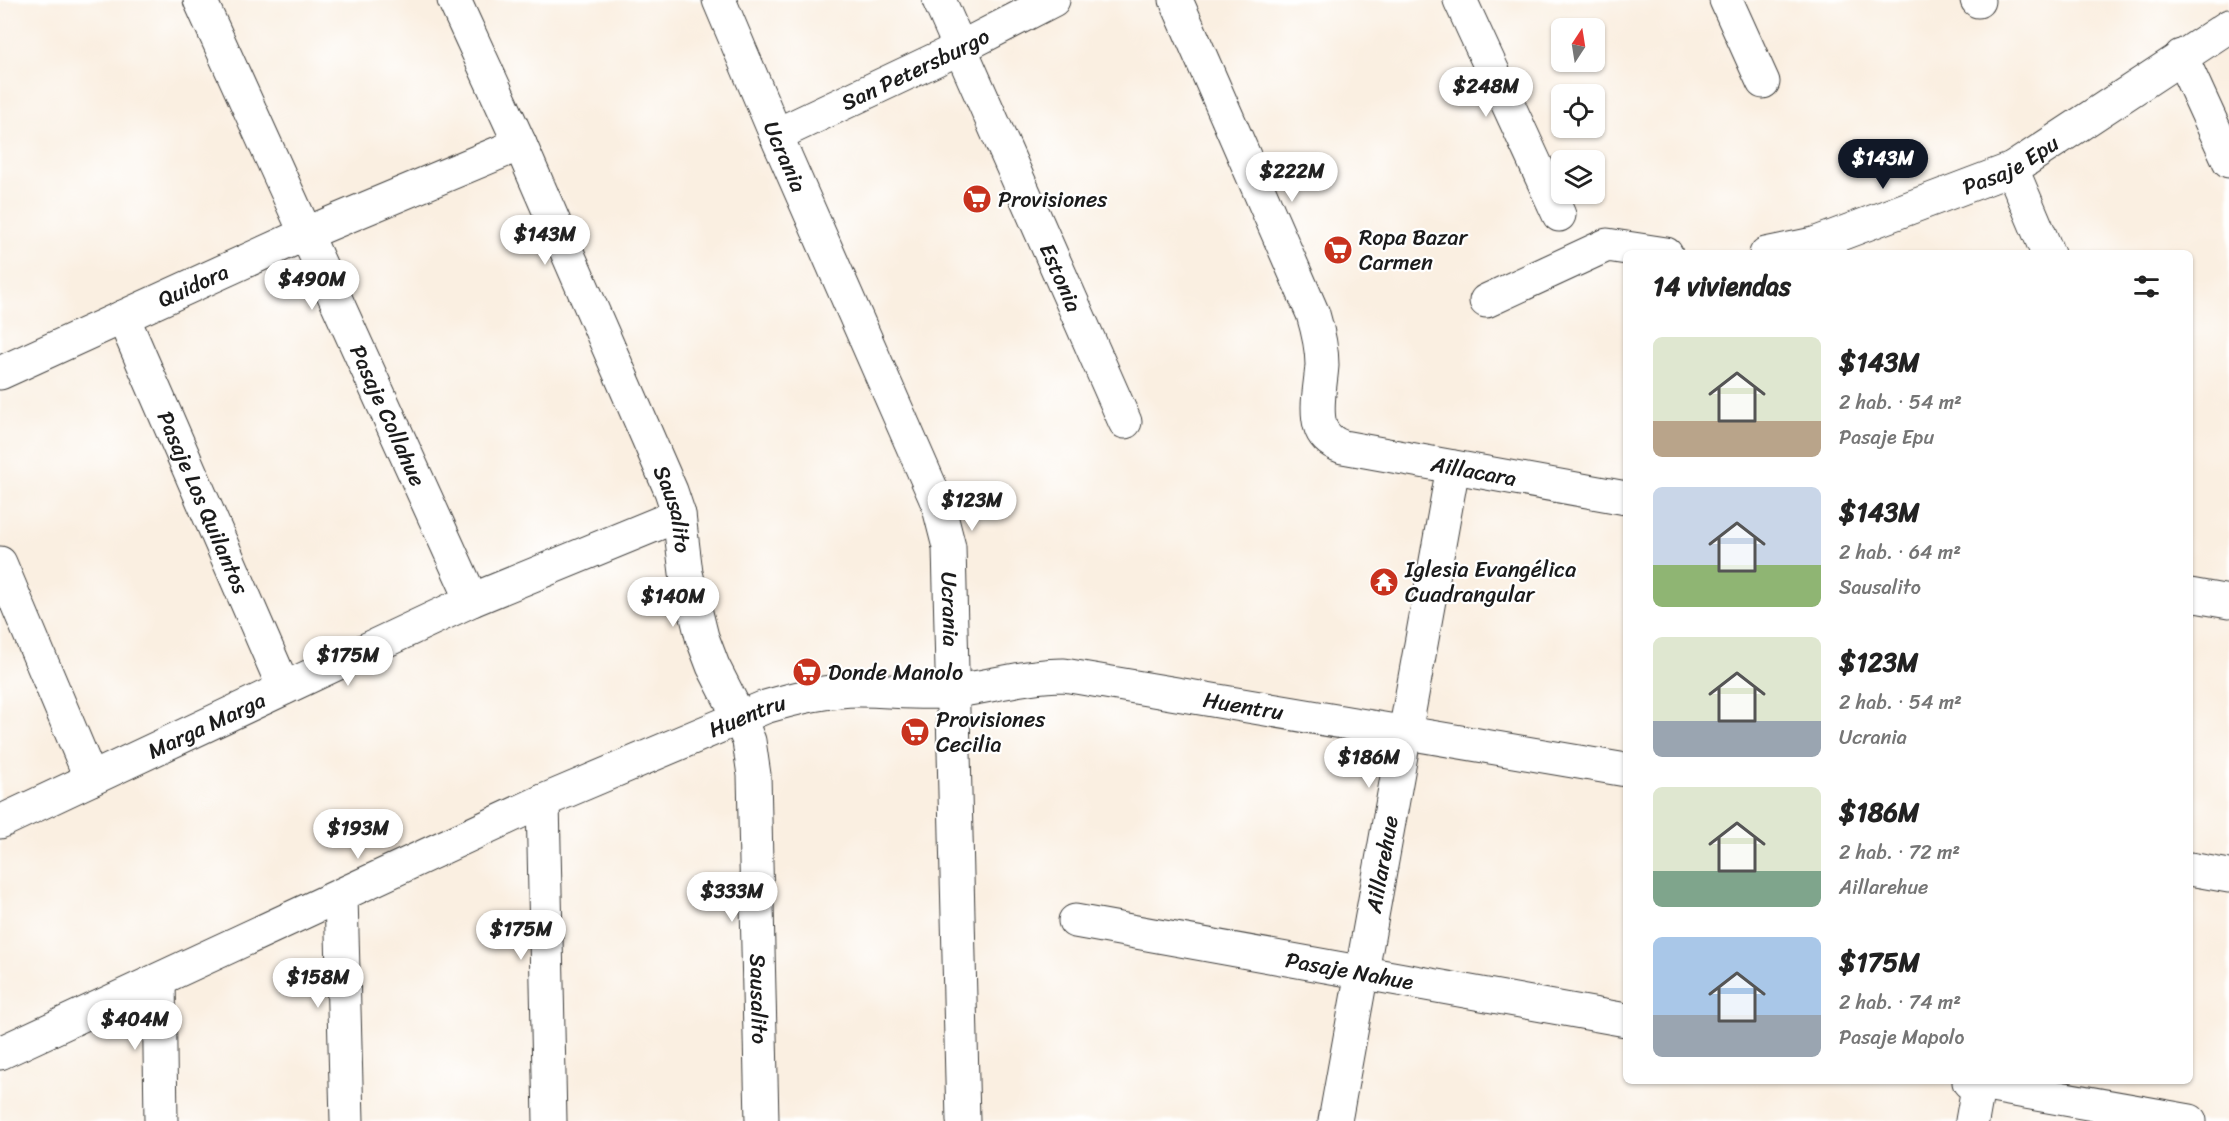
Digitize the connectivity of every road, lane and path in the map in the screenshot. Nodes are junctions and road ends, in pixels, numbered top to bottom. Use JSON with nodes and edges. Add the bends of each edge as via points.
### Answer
{"nodes":[{"id":1,"x":200,"y":0,"type":"edge"},
{"id":2,"x":454,"y":0,"type":"edge"},
{"id":3,"x":719,"y":0,"type":"edge"},
{"id":4,"x":939,"y":0,"type":"edge"},
{"id":5,"x":1053,"y":0,"type":"edge"},
{"id":6,"x":1176,"y":0,"type":"edge"},
{"id":7,"x":1460,"y":0,"type":"edge"},
{"id":8,"x":1726,"y":0,"type":"edge"},
{"id":9,"x":2229,"y":26,"type":"edge"},
{"id":10,"x":960,"y":48,"type":"junction"},
{"id":11,"x":2181,"y":56,"type":"junction"},
{"id":12,"x":1763,"y":82,"type":"dead end"},
{"id":13,"x":776,"y":135,"type":"junction"},
{"id":14,"x":520,"y":144,"type":"junction"},
{"id":15,"x":2229,"y":161,"type":"edge"},
{"id":16,"x":2012,"y":169,"type":"junction"},
{"id":17,"x":1559,"y":215,"type":"dead end"},
{"id":18,"x":305,"y":234,"type":"junction"},
{"id":19,"x":1816,"y":249,"type":"edge"},
{"id":20,"x":1639,"y":250,"type":"edge"},
{"id":21,"x":2046,"y":250,"type":"edge"},
{"id":22,"x":1486,"y":301,"type":"dead end"},
{"id":23,"x":123,"y":317,"type":"junction"},
{"id":24,"x":0,"y":373,"type":"edge"},
{"id":25,"x":1125,"y":422,"type":"dead end"},
{"id":26,"x":1453,"y":467,"type":"junction"},
{"id":27,"x":1623,"y":497,"type":"edge"},
{"id":28,"x":679,"y":515,"type":"junction"},
{"id":29,"x":0,"y":563,"type":"edge"},
{"id":30,"x":2193,"y":596,"type":"edge"},
{"id":31,"x":472,"y":600,"type":"junction"},
{"id":32,"x":2229,"y":602,"type":"edge"},
{"id":33,"x":285,"y":688,"type":"junction"},
{"id":34,"x":953,"y":691,"type":"junction"},
{"id":35,"x":739,"y":717,"type":"junction"},
{"id":36,"x":1405,"y":732,"type":"junction"},
{"id":37,"x":1623,"y":769,"type":"edge"},
{"id":38,"x":91,"y":779,"type":"junction"},
{"id":39,"x":543,"y":801,"type":"junction"},
{"id":40,"x":0,"y":822,"type":"edge"},
{"id":41,"x":2193,"y":870,"type":"edge"},
{"id":42,"x":2229,"y":876,"type":"edge"},
{"id":43,"x":341,"y":896,"type":"junction"},
{"id":44,"x":1075,"y":921,"type":"dead end"},
{"id":45,"x":1362,"y":973,"type":"junction"},
{"id":46,"x":159,"y":980,"type":"junction"},
{"id":47,"x":1623,"y":1019,"type":"edge"},
{"id":48,"x":0,"y":1053,"type":"edge"},
{"id":49,"x":1976,"y":1084,"type":"edge"},
{"id":50,"x":1987,"y":1084,"type":"edge"},
{"id":51,"x":161,"y":1121,"type":"edge"},
{"id":52,"x":347,"y":1121,"type":"edge"},
{"id":53,"x":550,"y":1121,"type":"edge"},
{"id":54,"x":762,"y":1121,"type":"edge"},
{"id":55,"x":963,"y":1121,"type":"edge"},
{"id":56,"x":1335,"y":1121,"type":"edge"},
{"id":57,"x":1972,"y":1121,"type":"edge"},
{"id":58,"x":2190,"y":1121,"type":"edge"}],
"edges":[{"from":1,"to":18,"type":"street","name":"Pasaje Collahue"},
{"from":2,"to":14,"type":"street","name":"Sausalito"},
{"from":3,"to":13,"type":"street","name":"Ucrania"},
{"from":4,"to":10,"type":"street","name":"Estonia"},
{"from":5,"to":10,"type":"street","name":"San Petersburgo"},
{"from":6,"to":26,"type":"street","name":"Aillacara","via":[[1313,314],[1320,338],[1319,414],[1325,435],[1343,447]]},
{"from":7,"to":17,"type":"street"},
{"from":8,"to":12,"type":"street"},
{"from":9,"to":11,"type":"street","name":"Pasaje Epu"},
{"from":10,"to":13,"type":"street","name":"San Petersburgo"},
{"from":10,"to":25,"type":"street","name":"Estonia"},
{"from":11,"to":15,"type":"street"},
{"from":11,"to":16,"type":"street","name":"Pasaje Epu"},
{"from":13,"to":34,"type":"street","name":"Ucrania","via":[[938,504],[949,547]]},
{"from":14,"to":18,"type":"street","name":"Quidora"},
{"from":14,"to":28,"type":"street","name":"Sausalito"},
{"from":16,"to":19,"type":"street","name":"Pasaje Epu"},
{"from":16,"to":21,"type":"street"},
{"from":18,"to":23,"type":"street","name":"Quidora"},
{"from":18,"to":31,"type":"street","name":"Pasaje Collahue"},
{"from":20,"to":22,"type":"street","via":[[1606,245]]},
{"from":23,"to":24,"type":"street","name":"Quidora"},
{"from":23,"to":33,"type":"street","name":"Pasaje Los Quilantos"},
{"from":26,"to":27,"type":"street","name":"Aillacara"},
{"from":26,"to":36,"type":"street","name":"Aillarehue"},
{"from":28,"to":31,"type":"street","name":"Marga Marga"},
{"from":28,"to":35,"type":"street","name":"Sausalito","via":[[686,573],[702,637]]},
{"from":29,"to":38,"type":"street"},
{"from":30,"to":32,"type":"street"},
{"from":31,"to":33,"type":"street","name":"Marga Marga"},
{"from":33,"to":38,"type":"street","name":"Marga Marga"},
{"from":34,"to":35,"type":"street","name":"Huentru","via":[[824,693]]},
{"from":34,"to":36,"type":"street","name":"Huentru","via":[[1027,677],[1064,675]]},
{"from":34,"to":55,"type":"street","name":"Ucrania"},
{"from":35,"to":39,"type":"street","name":"Huentru"},
{"from":35,"to":54,"type":"street","name":"Sausalito","via":[[749,741],[754,775]]},
{"from":36,"to":37,"type":"street","name":"Huentru"},
{"from":36,"to":45,"type":"street","name":"Aillarehue"},
{"from":38,"to":40,"type":"street","name":"Marga Marga"},
{"from":39,"to":43,"type":"street","name":"Huentru"},
{"from":39,"to":53,"type":"street"},
{"from":41,"to":42,"type":"street"},
{"from":43,"to":46,"type":"street","name":"Huentru"},
{"from":43,"to":52,"type":"street"},
{"from":44,"to":45,"type":"street","name":"Pasaje Nahue"},
{"from":45,"to":47,"type":"street","name":"Pasaje Nahue"},
{"from":45,"to":56,"type":"street","name":"Aillarehue"},
{"from":46,"to":48,"type":"street","name":"Huentru"},
{"from":46,"to":51,"type":"street"},
{"from":49,"to":57,"type":"street"},
{"from":50,"to":58,"type":"street"}]}
